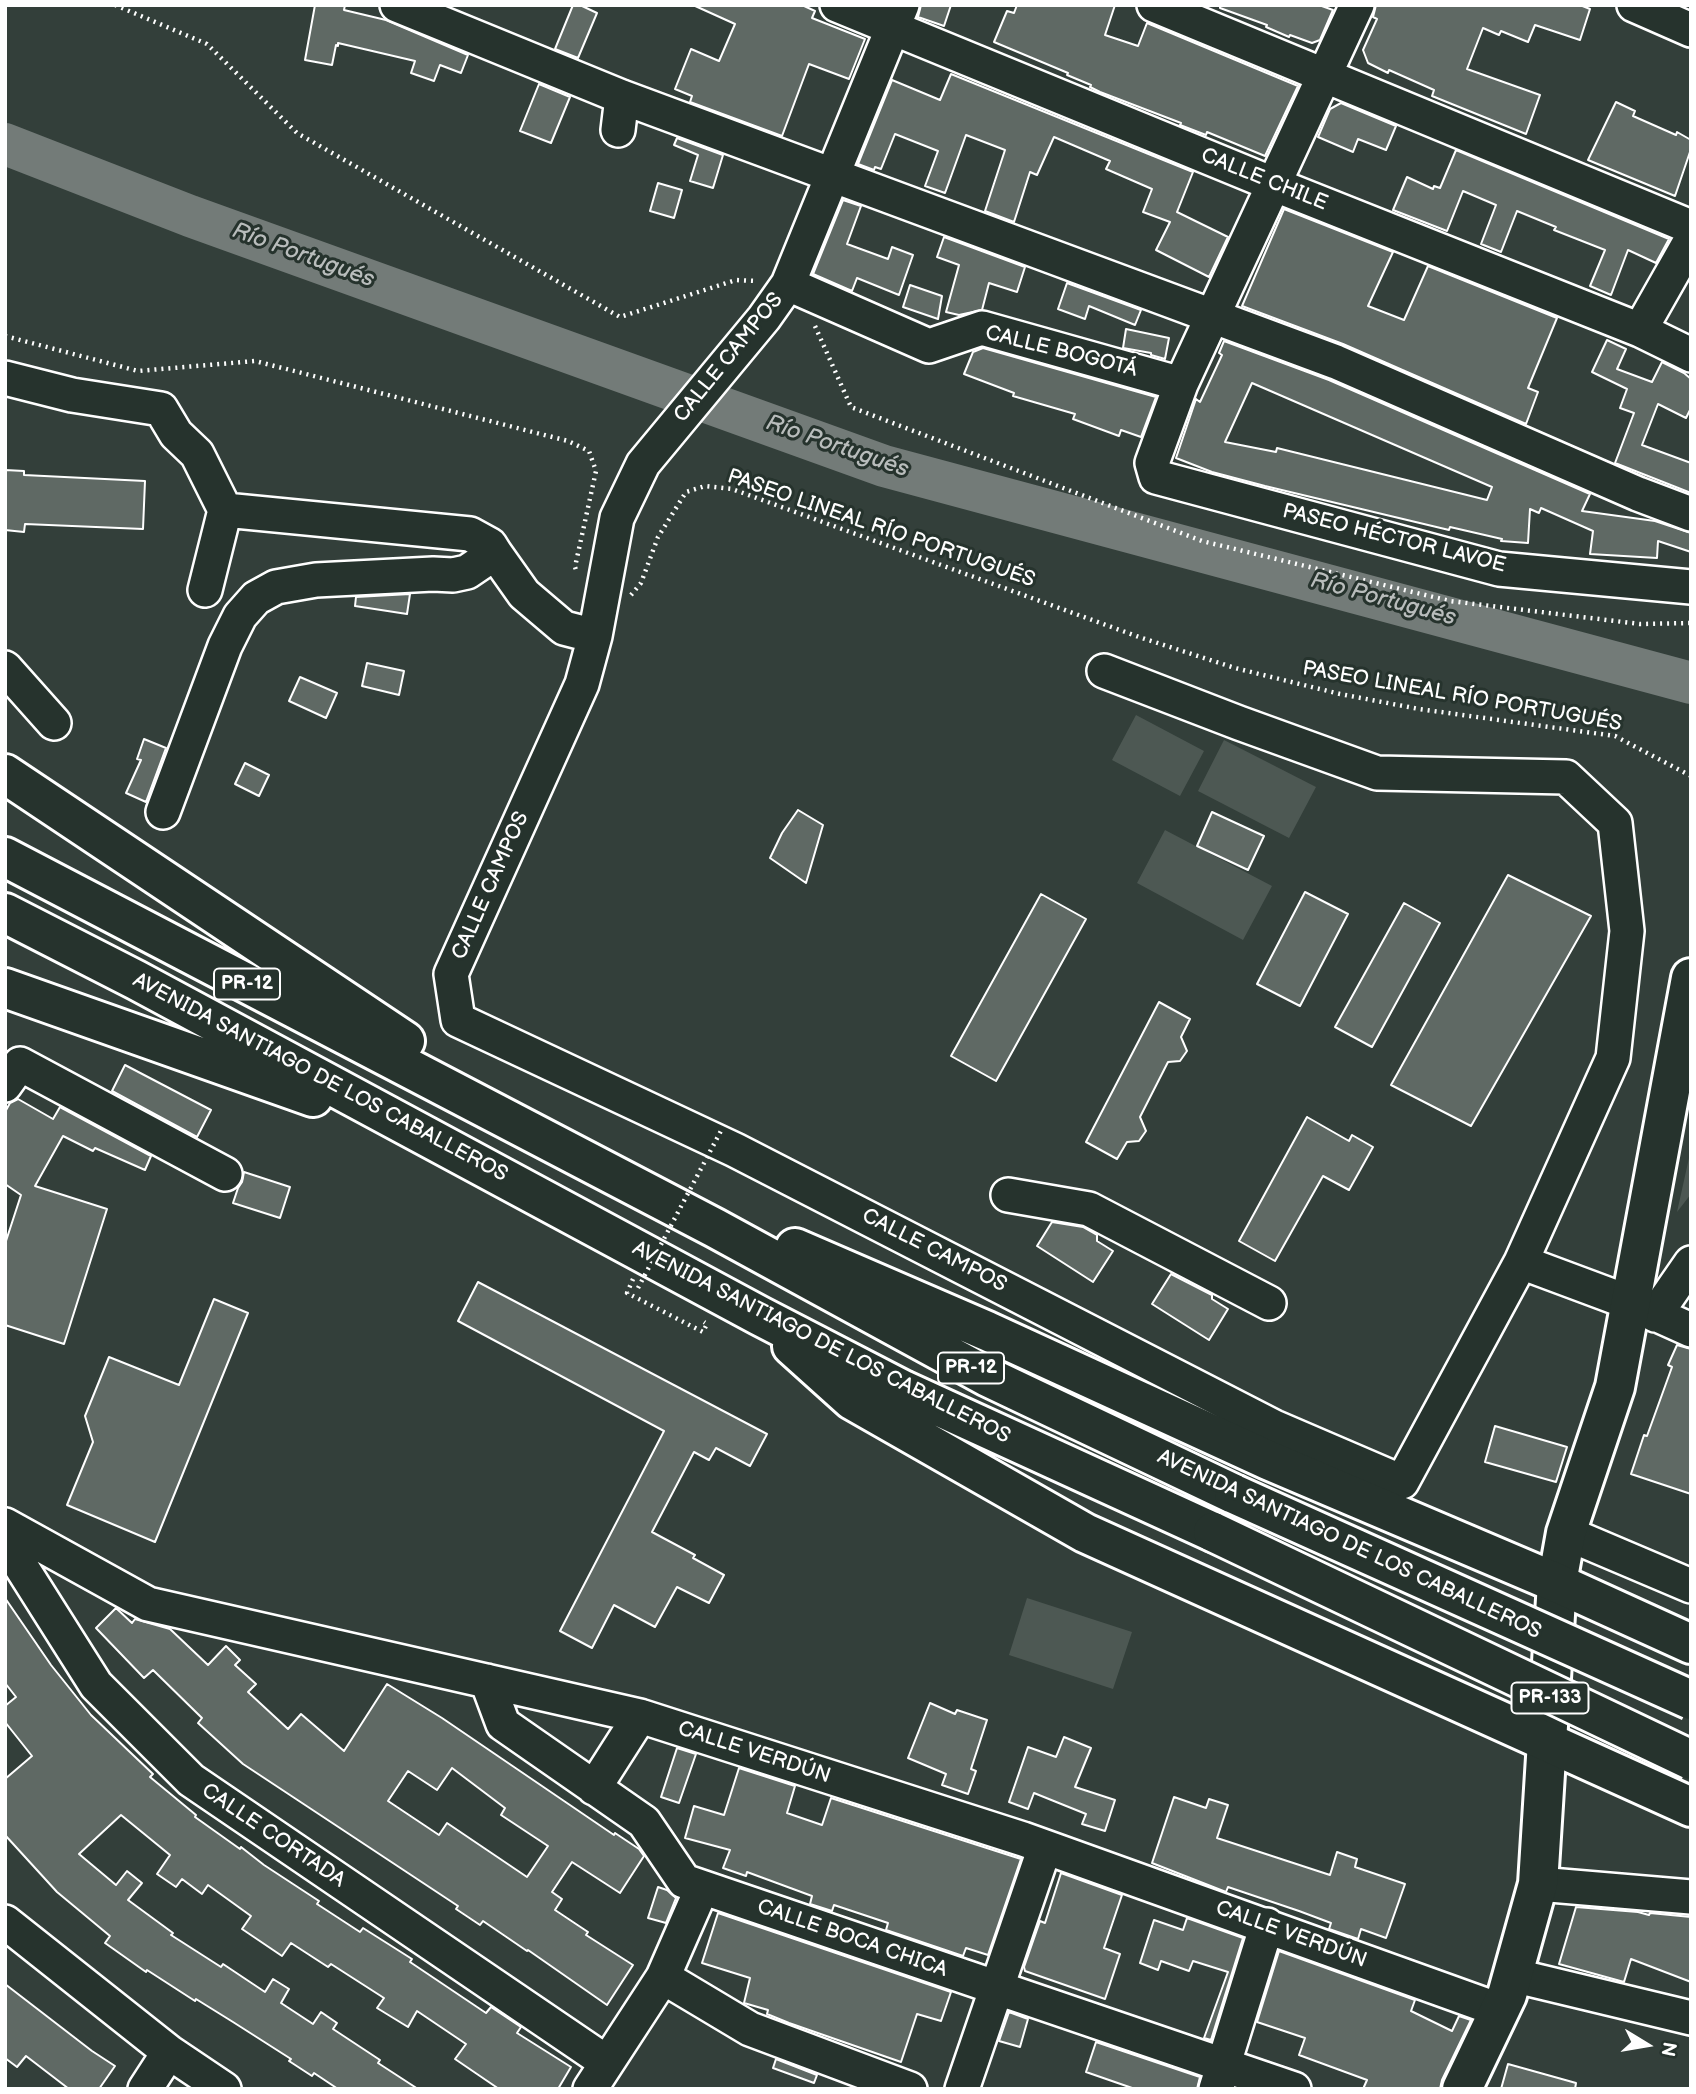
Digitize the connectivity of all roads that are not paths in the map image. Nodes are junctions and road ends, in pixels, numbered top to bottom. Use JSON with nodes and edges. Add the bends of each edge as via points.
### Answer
{"nodes":[{"id":1,"x":397,"y":5,"type":"edge"},
{"id":2,"x":837,"y":5,"type":"edge"},
{"id":3,"x":1154,"y":5,"type":"edge"},
{"id":4,"x":1357,"y":5,"type":"edge"},
{"id":5,"x":1634,"y":5,"type":"edge"},
{"id":6,"x":897,"y":17,"type":"edge"},
{"id":7,"x":1691,"y":30,"type":"edge"},
{"id":8,"x":1324,"y":74,"type":"junction"},
{"id":9,"x":622,"y":97,"type":"junction"},
{"id":10,"x":618,"y":130,"type":"dead end"},
{"id":11,"x":832,"y":173,"type":"junction"},
{"id":12,"x":1273,"y":184,"type":"junction"},
{"id":13,"x":1691,"y":227,"type":"edge"},
{"id":14,"x":1691,"y":240,"type":"edge"},
{"id":15,"x":788,"y":284,"type":"junction"},
{"id":16,"x":1214,"y":316,"type":"junction"},
{"id":17,"x":1640,"y":330,"type":"junction"},
{"id":18,"x":1691,"y":355,"type":"edge"},
{"id":19,"x":5,"y":378,"type":"edge"},
{"id":20,"x":1181,"y":384,"type":"junction"},
{"id":21,"x":225,"y":510,"type":"junction"},
{"id":22,"x":1691,"y":514,"type":"edge"},
{"id":23,"x":495,"y":553,"type":"junction"},
{"id":24,"x":1691,"y":587,"type":"edge"},
{"id":25,"x":205,"y":590,"type":"dead end"},
{"id":26,"x":595,"y":636,"type":"junction"},
{"id":27,"x":5,"y":668,"type":"edge"},
{"id":28,"x":1104,"y":671,"type":"dead end"},
{"id":29,"x":54,"y":723,"type":"dead end"},
{"id":30,"x":6,"y":774,"type":"edge"},
{"id":31,"x":163,"y":813,"type":"dead end"},
{"id":32,"x":5,"y":857,"type":"edge"},
{"id":33,"x":5,"y":913,"type":"edge"},
{"id":34,"x":1691,"y":978,"type":"edge"},
{"id":35,"x":5,"y":988,"type":"edge"},
{"id":36,"x":13,"y":1074,"type":"edge"},
{"id":37,"x":489,"y":1111,"type":"junction"},
{"id":38,"x":436,"y":1140,"type":"junction"},
{"id":39,"x":225,"y":1174,"type":"dead end"},
{"id":40,"x":1008,"y":1195,"type":"dead end"},
{"id":41,"x":715,"y":1228,"type":"junction"},
{"id":42,"x":1521,"y":1262,"type":"junction"},
{"id":43,"x":1691,"y":1263,"type":"edge"},
{"id":44,"x":1269,"y":1303,"type":"dead end"},
{"id":45,"x":1643,"y":1309,"type":"junction"},
{"id":46,"x":760,"y":1316,"type":"junction"},
{"id":47,"x":1691,"y":1330,"type":"edge"},
{"id":48,"x":5,"y":1525,"type":"edge"},
{"id":49,"x":1566,"y":1533,"type":"junction"},
{"id":50,"x":5,"y":1541,"type":"edge"},
{"id":51,"x":1557,"y":1583,"type":"junction"},
{"id":52,"x":1691,"y":1586,"type":"edge"},
{"id":53,"x":1691,"y":1644,"type":"edge"},
{"id":54,"x":487,"y":1681,"type":"junction"},
{"id":55,"x":1691,"y":1700,"type":"edge"},
{"id":56,"x":640,"y":1716,"type":"junction"},
{"id":57,"x":1548,"y":1744,"type":"junction"},
{"id":58,"x":1691,"y":1760,"type":"edge"},
{"id":59,"x":594,"y":1788,"type":"junction"},
{"id":60,"x":1691,"y":1807,"type":"edge"},
{"id":61,"x":1045,"y":1847,"type":"junction"},
{"id":62,"x":1538,"y":1884,"type":"junction"},
{"id":63,"x":702,"y":1888,"type":"junction"},
{"id":64,"x":1691,"y":1897,"type":"edge"},
{"id":65,"x":5,"y":1922,"type":"edge"},
{"id":66,"x":1267,"y":1925,"type":"junction"},
{"id":67,"x":1512,"y":1975,"type":"junction"},
{"id":68,"x":663,"y":1978,"type":"junction"},
{"id":69,"x":996,"y":1989,"type":"junction"},
{"id":70,"x":1499,"y":2010,"type":"junction"},
{"id":71,"x":1691,"y":2018,"type":"edge"},
{"id":72,"x":169,"y":2052,"type":"junction"},
{"id":73,"x":598,"y":2076,"type":"edge"},
{"id":74,"x":1220,"y":2076,"type":"edge"},
{"id":75,"x":145,"y":2089,"type":"edge"},
{"id":76,"x":225,"y":2089,"type":"edge"},
{"id":77,"x":910,"y":2089,"type":"edge"},
{"id":78,"x":962,"y":2089,"type":"edge"},
{"id":79,"x":1294,"y":2089,"type":"edge"},
{"id":80,"x":1462,"y":2089,"type":"edge"}],
"edges":[{"from":1,"to":9,"type":"street"},
{"from":2,"to":6,"type":"street","name":"CALLE CHILE"},
{"from":3,"to":8,"type":"street"},
{"from":4,"to":8,"type":"street"},
{"from":5,"to":7,"type":"street"},
{"from":6,"to":11,"type":"street","name":"CALLE CAMPOS"},
{"from":6,"to":12,"type":"street","name":"CALLE CHILE"},
{"from":8,"to":12,"type":"street"},
{"from":8,"to":13,"type":"street"},
{"from":9,"to":10,"type":"street"},
{"from":9,"to":11,"type":"street"},
{"from":11,"to":15,"type":"street","name":"CALLE CAMPOS"},
{"from":11,"to":16,"type":"street"},
{"from":12,"to":16,"type":"street"},
{"from":12,"to":17,"type":"street","name":"CALLE CHILE"},
{"from":14,"to":17,"type":"street"},
{"from":15,"to":20,"type":"street","name":"CALLE BOGOTÁ","via":[[929,346],[982,328]]},
{"from":15,"to":26,"type":"street","name":"CALLE CAMPOS","via":[[643,464],[617,518]]},
{"from":16,"to":20,"type":"street"},
{"from":16,"to":22,"type":"street","via":[[1336,362]]},
{"from":17,"to":18,"type":"street","name":"CALLE CHILE"},
{"from":19,"to":21,"type":"street","via":[[72,395],[161,409],[176,434],[197,454]]},
{"from":20,"to":24,"type":"street","name":"PASEO HÉCTOR LAVOE","via":[[1152,463],[1156,477],[1499,569]]},
{"from":21,"to":23,"type":"street","via":[[470,534]]},
{"from":21,"to":25,"type":"street"},
{"from":23,"to":26,"type":"street","via":[[524,594],[564,628]]},
{"from":23,"to":31,"type":"street","via":[[467,572],[453,575],[316,580],[276,587],[256,598],[240,616],[225,646]]},
{"from":26,"to":42,"type":"street","name":"CALLE CAMPOS","via":[[582,684],[451,974],[458,1020],[735,1150],[1274,1427],[1402,1482]]},
{"from":27,"to":29,"type":"street"},
{"from":28,"to":42,"type":"street","via":[[1377,773],[1566,777],[1615,822],[1627,930],[1613,1058]]},
{"from":30,"to":37,"type":"main road","via":[[422,1052]]},
{"from":32,"to":37,"type":"main road","name":"AVENIDA SANTIAGO DE LOS CABALLEROS","number":"PR-12"},
{"from":33,"to":38,"type":"main road","name":"AVENIDA SANTIAGO DE LOS CABALLEROS","number":"PR-12"},
{"from":34,"to":45,"type":"main road","number":"PR-133"},
{"from":35,"to":38,"type":"main road"},
{"from":36,"to":39,"type":"street"},
{"from":37,"to":41,"type":"main road","name":"AVENIDA SANTIAGO DE LOS CABALLEROS","number":"PR-12"},
{"from":38,"to":46,"type":"main road","name":"AVENIDA SANTIAGO DE LOS CABALLEROS","number":"PR-12"},
{"from":40,"to":44,"type":"street","via":[[1089,1209]]},
{"from":41,"to":51,"type":"main road","via":[[804,1251],[1280,1465]]},
{"from":41,"to":55,"type":"main road","name":"AVENIDA SANTIAGO DE LOS CABALLEROS","number":"PR-12","bridge":true,"via":[[988,1377],[1234,1494]]},
{"from":42,"to":45,"type":"street"},
{"from":43,"to":45,"type":"street"},
{"from":45,"to":47,"type":"street"},
{"from":45,"to":49,"type":"main road","number":"PR-133"},
{"from":46,"to":57,"type":"main road","via":[[852,1400],[1085,1533]]},
{"from":46,"to":58,"type":"main road","name":"AVENIDA SANTIAGO DE LOS CABALLEROS","number":"PR-12","bridge":true,"via":[[903,1390]]},
{"from":48,"to":54,"type":"street","name":"CALLE VERDÚN","via":[[148,1604]]},
{"from":49,"to":51,"type":"main road","number":"PR-133"},
{"from":49,"to":52,"type":"street"},
{"from":50,"to":73,"type":"street","name":"CALLE CORTADA","via":[[96,1685],[191,1780]]},
{"from":51,"to":53,"type":"main road"},
{"from":51,"to":57,"type":"main road","number":"PR-133"},
{"from":54,"to":56,"type":"street","name":"CALLE VERDÚN"},
{"from":54,"to":59,"type":"street","name":"CALLE BOCA CHICA","via":[[503,1724]]},
{"from":56,"to":59,"type":"street"},
{"from":56,"to":61,"type":"street","name":"CALLE VERDÚN"},
{"from":57,"to":60,"type":"main road"},
{"from":57,"to":62,"type":"main road","number":"PR-133"},
{"from":59,"to":63,"type":"street","name":"CALLE BOCA CHICA","via":[[644,1822],[684,1881]]},
{"from":61,"to":66,"type":"street","name":"CALLE VERDÚN"},
{"from":61,"to":69,"type":"street"},
{"from":62,"to":64,"type":"street"},
{"from":62,"to":67,"type":"main road","number":"PR-133"},
{"from":63,"to":68,"type":"street"},
{"from":63,"to":69,"type":"street","name":"CALLE BOCA CHICA"},
{"from":65,"to":72,"type":"street"},
{"from":66,"to":70,"type":"street","name":"CALLE VERDÚN"},
{"from":66,"to":74,"type":"street"},
{"from":67,"to":70,"type":"main road","number":"PR-133"},
{"from":67,"to":71,"type":"street"},
{"from":68,"to":73,"type":"street"},
{"from":68,"to":77,"type":"street","via":[[750,2029]]},
{"from":69,"to":74,"type":"street","name":"CALLE BOCA CHICA"},
{"from":69,"to":78,"type":"street"},
{"from":70,"to":80,"type":"main road","number":"PR-133"},
{"from":72,"to":75,"type":"street"},
{"from":72,"to":76,"type":"street"},
{"from":74,"to":79,"type":"street","name":"CALLE BOCA CHICA"}]}
